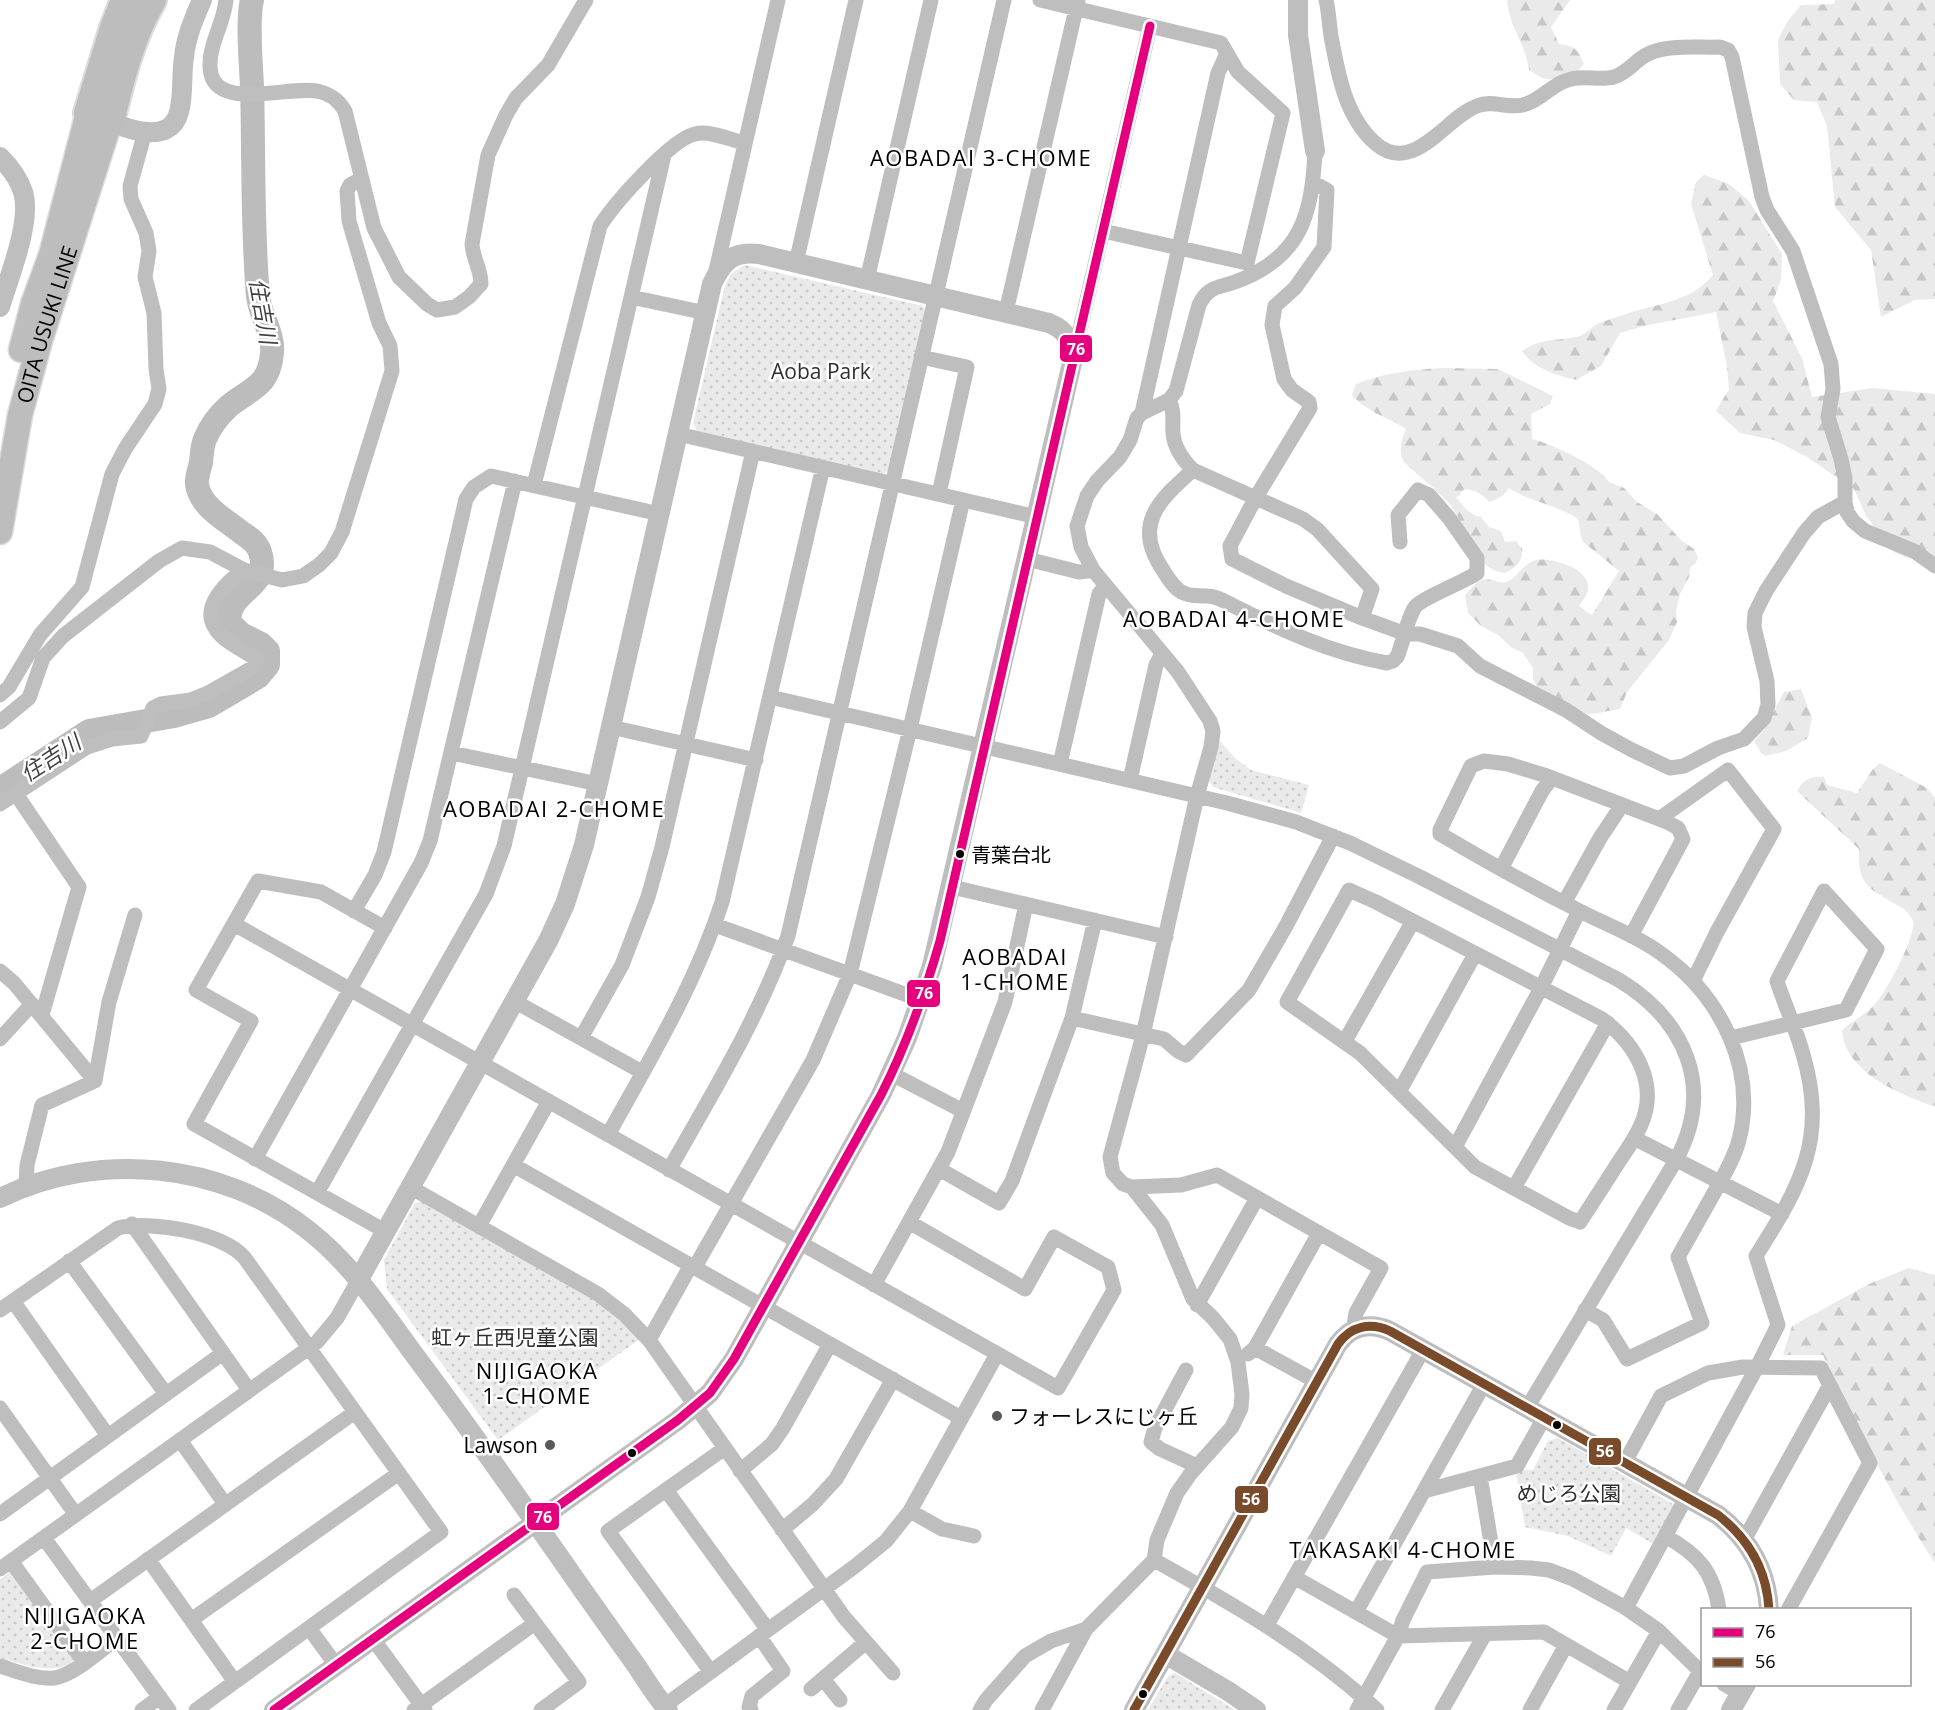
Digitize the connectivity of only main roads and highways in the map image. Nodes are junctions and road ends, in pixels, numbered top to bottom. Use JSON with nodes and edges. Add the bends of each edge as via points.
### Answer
{"nodes":[{"id":1,"x":125,"y":0,"type":"edge"},
{"id":2,"x":152,"y":0,"type":"edge"},
{"id":3,"x":99,"y":117,"type":"junction"},
{"id":4,"x":0,"y":449,"type":"edge"},
{"id":5,"x":0,"y":532,"type":"edge"}],
"edges":[{"from":1,"to":3,"type":"highway","via":[[114,28]]},
{"from":2,"to":3,"type":"highway"},
{"from":3,"to":4,"type":"main road","name":"OITA USUKI LINE","via":[[33,304]]},
{"from":3,"to":5,"type":"main road","name":"OITA USUKI LINE","via":[[20,415]]}]}
